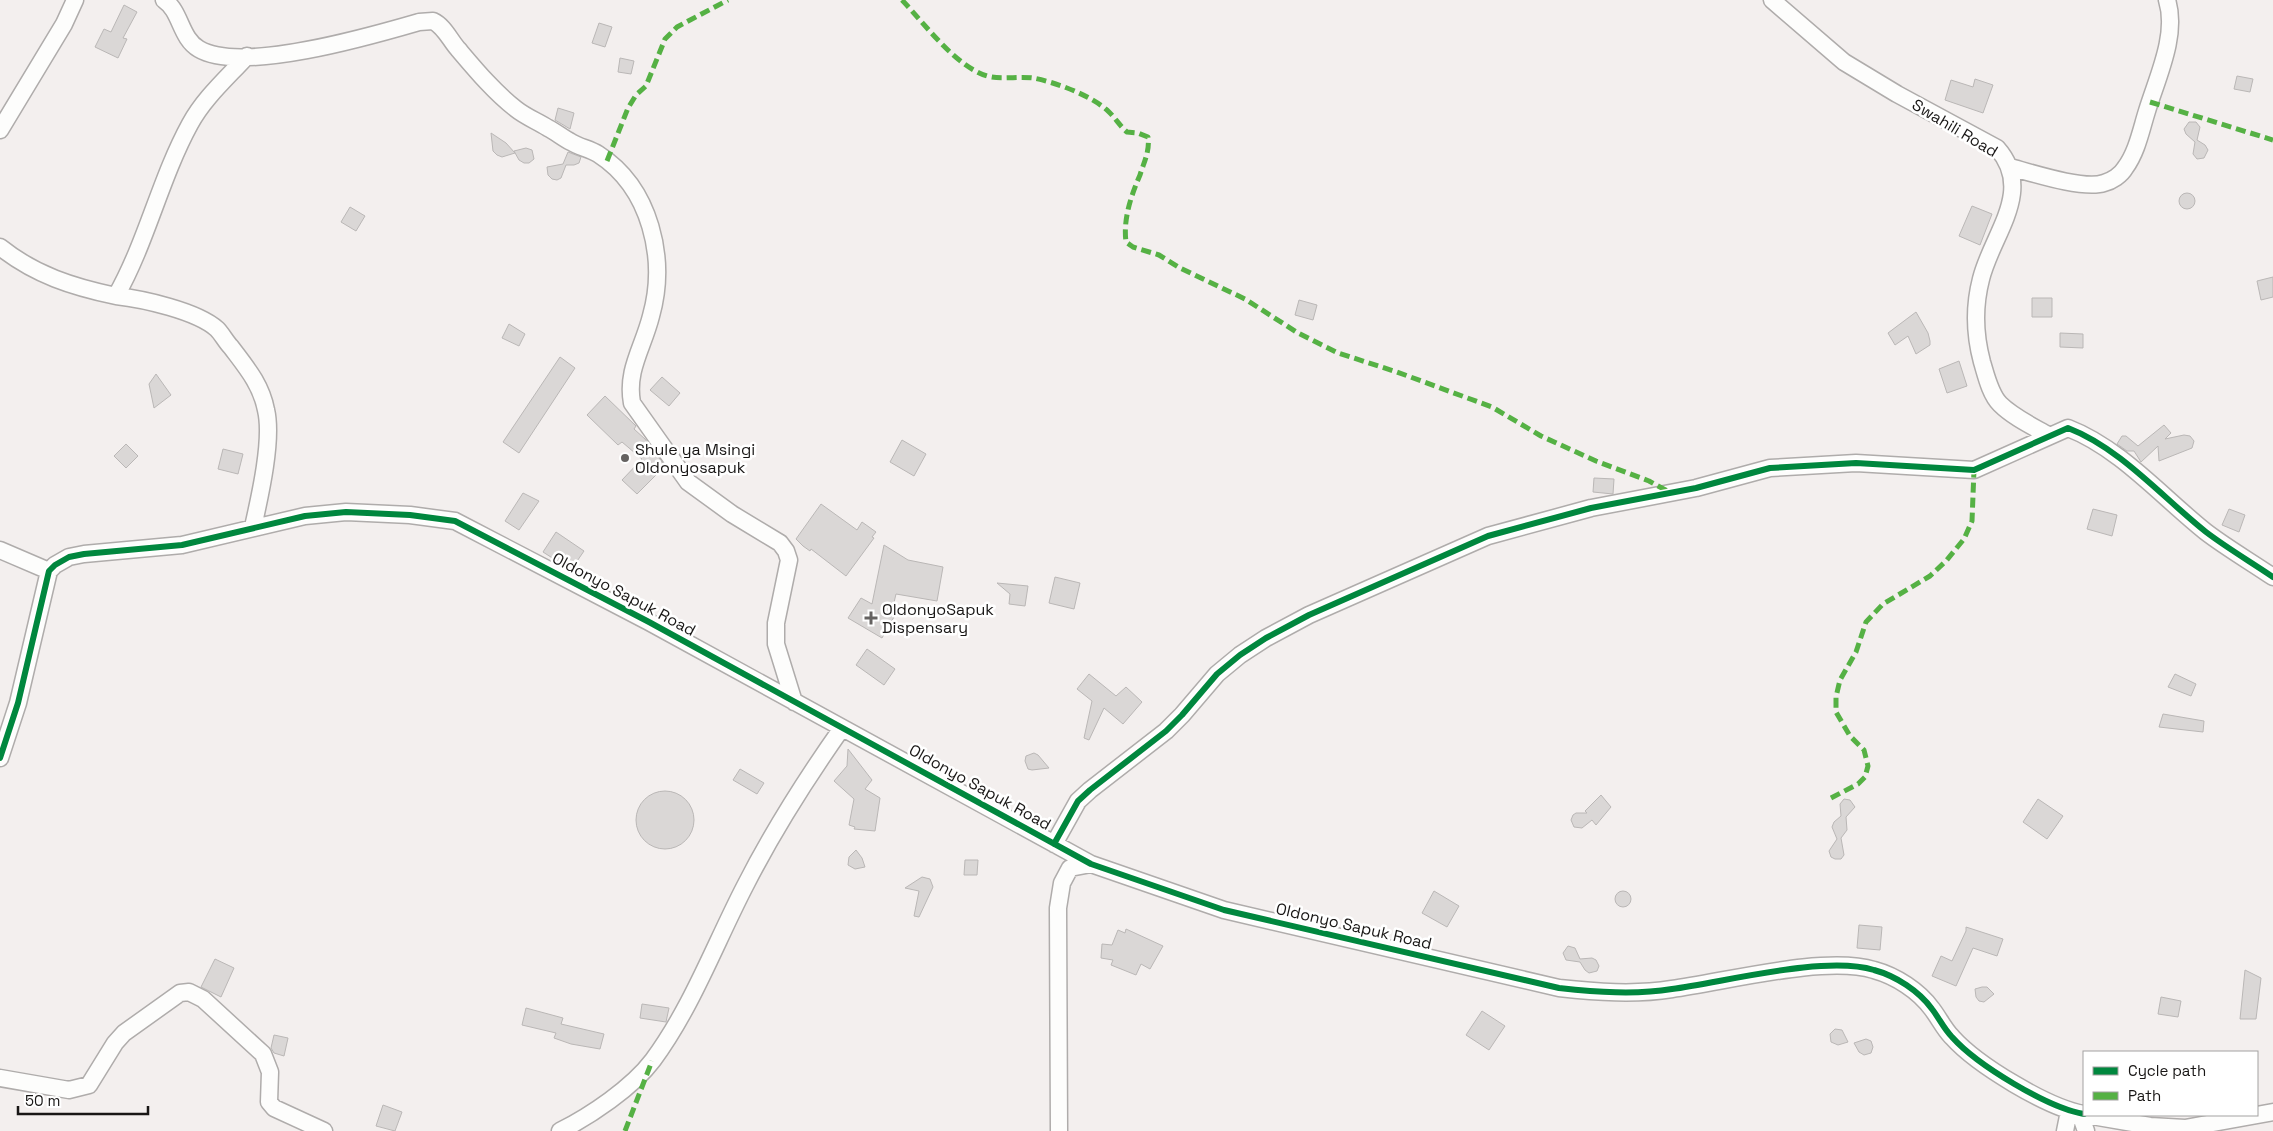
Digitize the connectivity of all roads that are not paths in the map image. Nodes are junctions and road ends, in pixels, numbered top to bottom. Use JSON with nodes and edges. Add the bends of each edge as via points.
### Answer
{"nodes":[{"id":1,"x":75,"y":0,"type":"edge"},
{"id":2,"x":164,"y":0,"type":"edge"},
{"id":3,"x":1772,"y":0,"type":"edge"},
{"id":4,"x":2167,"y":0,"type":"edge"},
{"id":5,"x":247,"y":56,"type":"junction"},
{"id":6,"x":0,"y":130,"type":"edge"},
{"id":7,"x":2010,"y":167,"type":"junction"},
{"id":8,"x":0,"y":247,"type":"edge"},
{"id":9,"x":116,"y":296,"type":"junction"},
{"id":10,"x":2048,"y":435,"type":"junction"},
{"id":11,"x":253,"y":527,"type":"junction"},
{"id":12,"x":0,"y":550,"type":"edge"},
{"id":13,"x":49,"y":571,"type":"junction"},
{"id":14,"x":2273,"y":577,"type":"edge"},
{"id":15,"x":794,"y":702,"type":"junction"},
{"id":16,"x":842,"y":728,"type":"junction"},
{"id":17,"x":0,"y":758,"type":"edge"},
{"id":18,"x":1054,"y":844,"type":"junction"},
{"id":19,"x":1091,"y":864,"type":"junction"},
{"id":20,"x":0,"y":1078,"type":"edge"},
{"id":21,"x":2273,"y":1112,"type":"edge"},
{"id":22,"x":2080,"y":1113,"type":"edge"},
{"id":23,"x":2258,"y":1115,"type":"edge"},
{"id":24,"x":2096,"y":1116,"type":"edge"},
{"id":25,"x":2251,"y":1116,"type":"edge"},
{"id":26,"x":324,"y":1131,"type":"edge"},
{"id":27,"x":560,"y":1131,"type":"edge"},
{"id":28,"x":1059,"y":1131,"type":"edge"},
{"id":29,"x":2065,"y":1131,"type":"edge"},
{"id":30,"x":2086,"y":1131,"type":"edge"}],
"edges":[{"from":1,"to":6,"type":"street"},
{"from":2,"to":5,"type":"street","via":[[186,38],[199,49],[225,56]]},
{"from":3,"to":7,"type":"street","name":"Swahili Road","via":[[1844,62],[1997,148]]},
{"from":4,"to":7,"type":"street","via":[[2170,14],[2164,58],[2134,155],[2125,169],[2103,184],[2091,184],[2074,183]]},
{"from":5,"to":9,"type":"street","via":[[204,102],[191,122]]},
{"from":5,"to":15,"type":"street","via":[[302,52],[433,21],[512,106],[570,142],[598,154],[621,173],[650,220],[656,252],[657,275],[651,317],[630,377],[632,404],[688,482],[732,514],[774,538],[786,551],[789,560],[776,623],[776,644]]},
{"from":7,"to":10,"type":"street","name":"Swahili Road","via":[[2013,180],[2011,202],[1980,280],[1976,330],[1986,377],[1999,403]]},
{"from":8,"to":9,"type":"street","via":[[47,277]]},
{"from":9,"to":11,"type":"street","via":[[142,299],[194,317],[216,329],[253,375],[267,410],[268,434]]},
{"from":10,"to":14,"type":"street","via":[[2068,428],[2084,434],[2113,453],[2207,533]]},
{"from":10,"to":18,"type":"street","via":[[1974,470],[1856,463],[1770,468],[1696,488],[1591,508],[1488,536],[1309,615],[1240,655],[1217,674],[1166,731],[1078,801]]},
{"from":11,"to":13,"type":"street","name":"Oldonyo Sapuk Road","via":[[182,545],[69,557]]},
{"from":11,"to":15,"type":"street","name":"Oldonyo Sapuk Road","via":[[305,516],[346,512],[455,521],[578,583]]},
{"from":12,"to":13,"type":"street"},
{"from":13,"to":17,"type":"street","via":[[18,703]]},
{"from":15,"to":16,"type":"street","name":"Oldonyo Sapuk Road"},
{"from":16,"to":18,"type":"street","name":"Oldonyo Sapuk Road"},
{"from":16,"to":27,"type":"street","via":[[770,837],[692,997],[652,1061],[617,1094],[584,1119]]},
{"from":18,"to":19,"type":"street","name":"Oldonyo Sapuk Road"},
{"from":19,"to":22,"type":"street","name":"Oldonyo Sapuk Road","via":[[1224,910],[1559,988],[1600,992],[1670,990],[1817,967],[1858,966],[1875,970],[1916,992],[1952,1037],[1980,1062],[2049,1103]]},
{"from":19,"to":28,"type":"street","via":[[1070,868],[1062,883],[1058,908]]},
{"from":20,"to":26,"type":"street","via":[[70,1090],[89,1085],[124,1032],[180,993],[190,992],[203,999],[263,1054],[270,1072],[269,1102],[274,1108]]},
{"from":21,"to":23,"type":"street","name":"Oldonyo Sapuk Road"},
{"from":22,"to":29,"type":"street"},
{"from":22,"to":30,"type":"street"},
{"from":24,"to":25,"type":"street","name":"Oldonyo Sapuk Road","via":[[2150,1126],[2185,1128]]}]}
